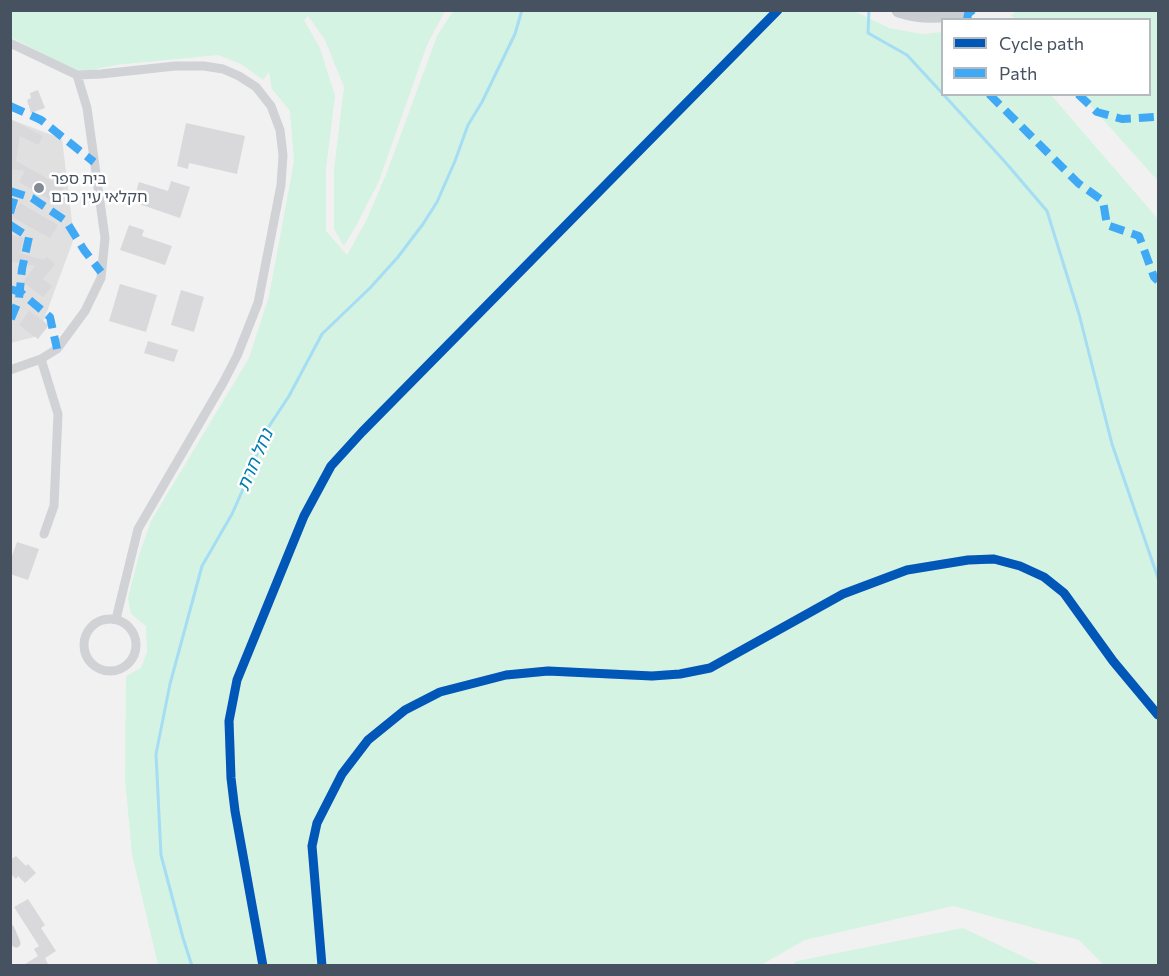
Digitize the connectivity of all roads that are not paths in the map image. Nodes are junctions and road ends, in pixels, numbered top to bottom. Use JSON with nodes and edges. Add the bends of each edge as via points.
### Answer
{"nodes":[{"id":1,"x":778,"y":10,"type":"edge"},
{"id":2,"x":899,"y":10,"type":"edge"},
{"id":3,"x":965,"y":10,"type":"edge"},
{"id":4,"x":10,"y":43,"type":"edge"},
{"id":5,"x":77,"y":75,"type":"junction"},
{"id":6,"x":42,"y":359,"type":"junction"},
{"id":7,"x":10,"y":370,"type":"edge"},
{"id":8,"x":44,"y":534,"type":"dead end"},
{"id":9,"x":116,"y":619,"type":"junction"},
{"id":10,"x":1158,"y":715,"type":"edge"},
{"id":11,"x":10,"y":929,"type":"edge"},
{"id":12,"x":16,"y":943,"type":"dead end"},
{"id":13,"x":263,"y":966,"type":"edge"},
{"id":14,"x":322,"y":966,"type":"edge"}],
"edges":[{"from":1,"to":13,"type":"street","via":[[362,432],[331,466],[304,516],[237,680],[229,721],[235,811]]},
{"from":2,"to":3,"type":"main road","via":[[947,16]]},
{"from":4,"to":5,"type":"street"},
{"from":5,"to":6,"type":"street","via":[[87,108],[105,238],[101,278],[86,310],[63,342]]},
{"from":5,"to":9,"type":"street","via":[[204,66],[239,75],[256,87],[271,106],[284,155],[258,303],[223,383],[138,529]]},
{"from":6,"to":7,"type":"street"},
{"from":6,"to":8,"type":"street","via":[[58,414],[54,506]]},
{"from":9,"to":9,"type":"street","via":[[98,621],[86,634],[84,652],[95,667],[103,670],[121,669],[134,657],[135,637],[124,622]]},
{"from":10,"to":14,"type":"street","via":[[1064,593],[1044,577],[994,559],[907,570],[843,594],[710,668],[652,676],[548,671],[506,675],[440,692],[405,710],[368,740],[342,774],[317,823],[312,846]]},
{"from":11,"to":12,"type":"street"}]}
